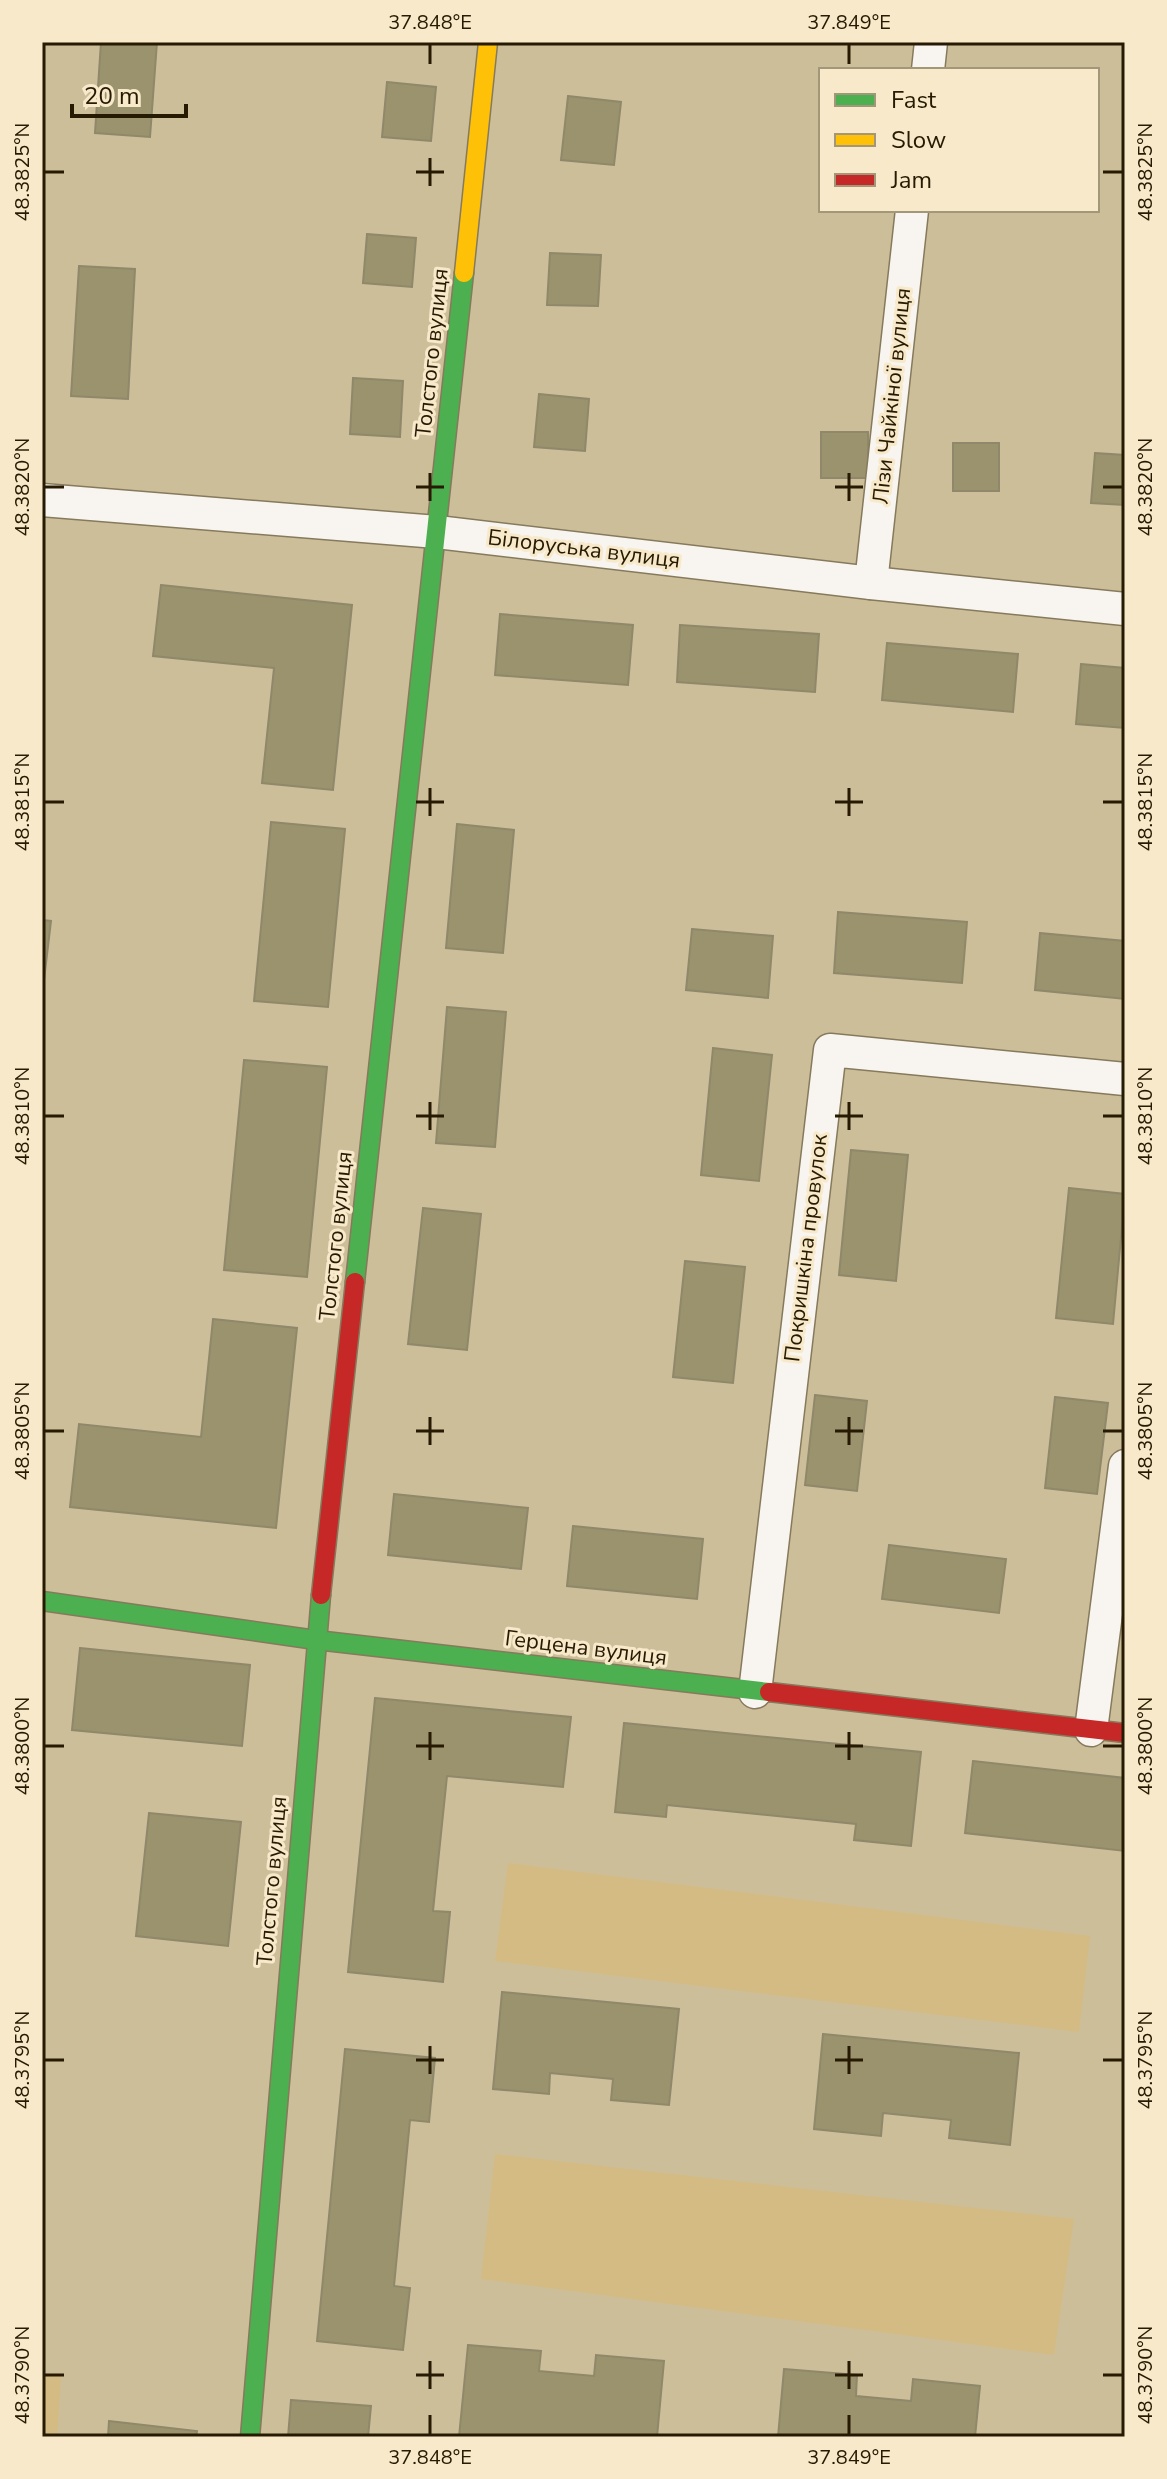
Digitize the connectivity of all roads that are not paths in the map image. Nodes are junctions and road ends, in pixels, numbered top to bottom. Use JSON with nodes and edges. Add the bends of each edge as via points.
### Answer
{"nodes":[{"id":1,"x":488,"y":42,"type":"edge"},
{"id":2,"x":931,"y":42,"type":"edge"},
{"id":3,"x":928,"y":68,"type":"edge"},
{"id":4,"x":912,"y":212,"type":"edge"},
{"id":5,"x":42,"y":500,"type":"edge"},
{"id":6,"x":437,"y":532,"type":"junction"},
{"id":7,"x":871,"y":583,"type":"junction"},
{"id":8,"x":1125,"y":609,"type":"edge"},
{"id":9,"x":1125,"y":1079,"type":"edge"},
{"id":10,"x":1125,"y":1466,"type":"edge"},
{"id":11,"x":42,"y":1601,"type":"edge"},
{"id":12,"x":316,"y":1640,"type":"junction"},
{"id":13,"x":755,"y":1692,"type":"junction"},
{"id":14,"x":1091,"y":1730,"type":"junction"},
{"id":15,"x":1125,"y":1733,"type":"edge"},
{"id":16,"x":250,"y":2437,"type":"edge"}],
"edges":[{"from":1,"to":6,"type":"street","name":"Толстого вулиця"},
{"from":2,"to":3,"type":"street"},
{"from":4,"to":7,"type":"street","name":"Лізи Чайкіної вулиця"},
{"from":5,"to":6,"type":"street","name":"Білоруська вулиця"},
{"from":6,"to":7,"type":"street","name":"Білоруська вулиця"},
{"from":6,"to":12,"type":"street","name":"Толстого вулиця"},
{"from":7,"to":8,"type":"street","name":"Білоруська вулиця"},
{"from":9,"to":13,"type":"street","name":"Покришкіна провулок","via":[[830,1050]]},
{"from":10,"to":14,"type":"street"},
{"from":11,"to":12,"type":"street","name":"Герцена вулиця"},
{"from":12,"to":13,"type":"street","name":"Герцена вулиця"},
{"from":12,"to":16,"type":"street","name":"Толстого вулиця"},
{"from":13,"to":14,"type":"street","name":"Герцена вулиця"},
{"from":14,"to":15,"type":"street","name":"Герцена вулиця"}]}
